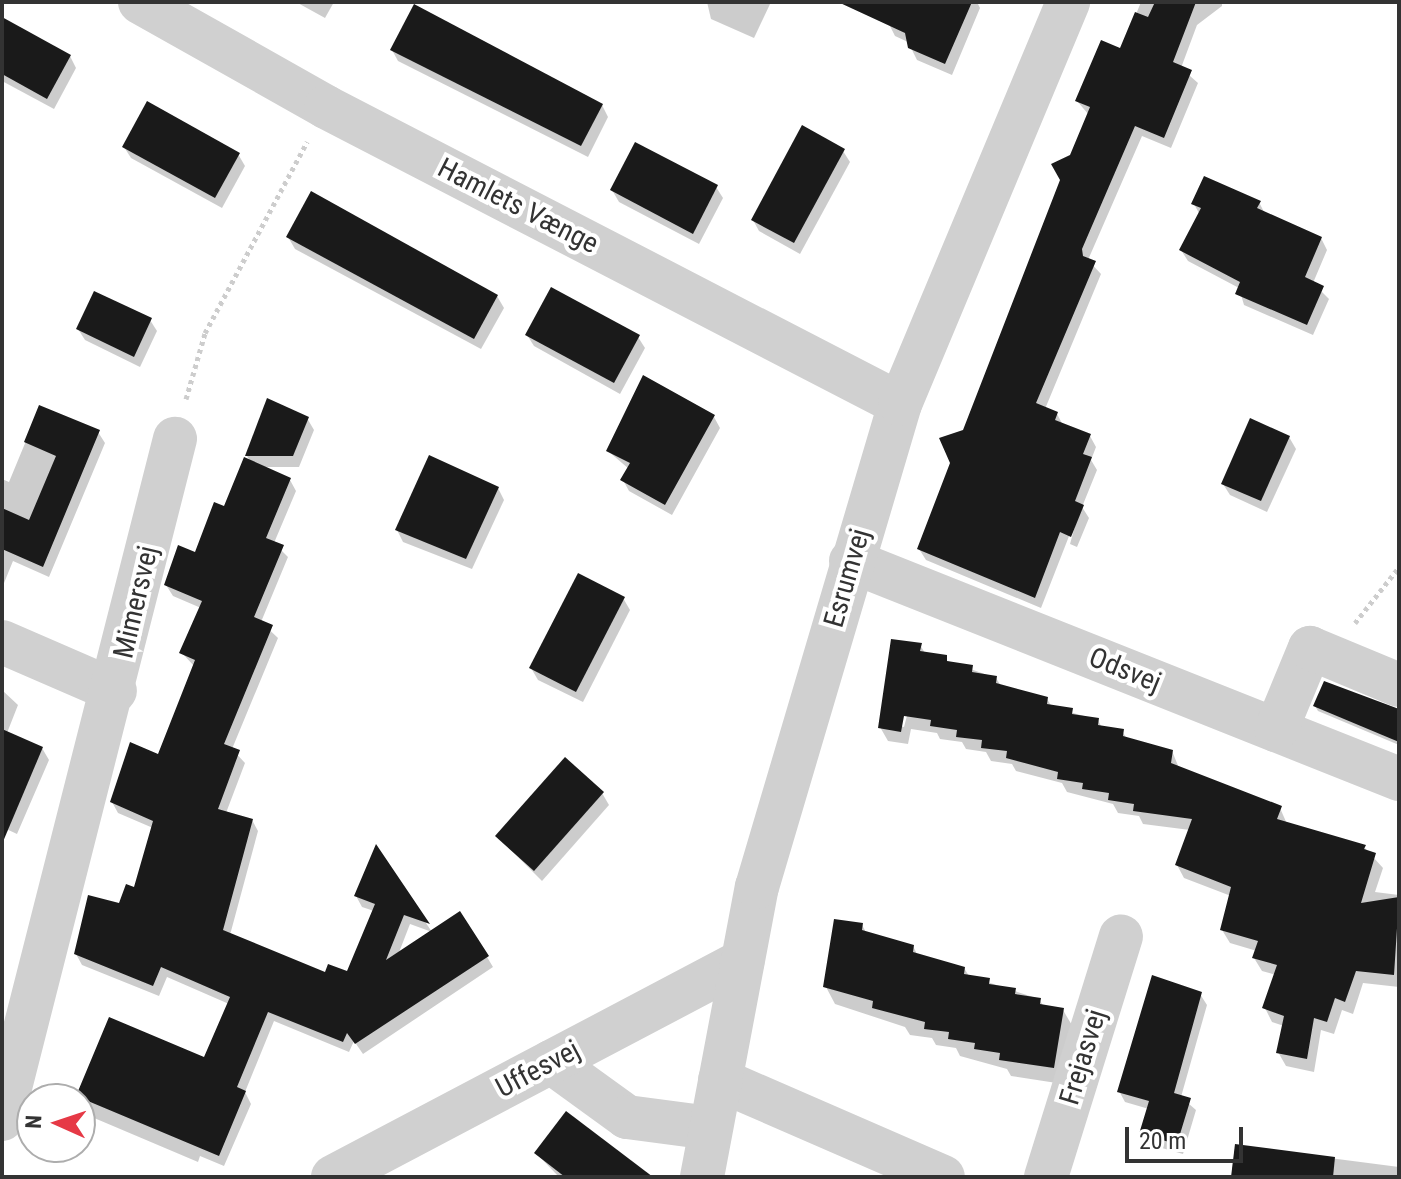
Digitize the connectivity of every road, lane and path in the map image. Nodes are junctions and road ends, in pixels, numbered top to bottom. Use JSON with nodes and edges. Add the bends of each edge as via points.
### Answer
{"nodes":[{"id":1,"x":140,"y":2,"type":"edge"},
{"id":2,"x":1068,"y":2,"type":"edge"},
{"id":3,"x":326,"y":107,"type":"junction"},
{"id":4,"x":900,"y":404,"type":"junction"},
{"id":5,"x":175,"y":439,"type":"joint"},
{"id":6,"x":851,"y":561,"type":"junction"},
{"id":7,"x":1399,"y":567,"type":"edge"},
{"id":8,"x":2,"y":642,"type":"edge"},
{"id":9,"x":1330,"y":656,"type":"junction"},
{"id":10,"x":1399,"y":685,"type":"edge"},
{"id":11,"x":115,"y":691,"type":"junction"},
{"id":12,"x":1276,"y":730,"type":"junction"},
{"id":13,"x":1399,"y":779,"type":"edge"},
{"id":14,"x":1121,"y":936,"type":"dead end"},
{"id":15,"x":743,"y":961,"type":"junction"},
{"id":16,"x":551,"y":1062,"type":"junction"},
{"id":17,"x":720,"y":1080,"type":"junction"},
{"id":18,"x":2,"y":1119,"type":"edge"},
{"id":19,"x":710,"y":1128,"type":"junction"},
{"id":20,"x":333,"y":1177,"type":"edge"},
{"id":21,"x":702,"y":1177,"type":"edge"},
{"id":22,"x":943,"y":1177,"type":"edge"},
{"id":23,"x":1046,"y":1177,"type":"edge"}],
"edges":[{"from":1,"to":3,"type":"street","name":"Hamlets Vænge"},
{"from":2,"to":4,"type":"street","name":"Esrumvej"},
{"from":3,"to":4,"type":"street","name":"Hamlets Vænge"},
{"from":3,"to":5,"type":"path","via":[[205,333]]},
{"from":4,"to":6,"type":"street","name":"Esrumvej"},
{"from":5,"to":11,"type":"street","name":"Mimersvej"},
{"from":6,"to":12,"type":"street","name":"Odsvej"},
{"from":6,"to":15,"type":"street","name":"Esrumvej","via":[[757,887]]},
{"from":7,"to":9,"type":"path"},
{"from":8,"to":11,"type":"street"},
{"from":9,"to":10,"type":"street"},
{"from":9,"to":12,"type":"street","via":[[1310,648]]},
{"from":11,"to":18,"type":"street","name":"Mimersvej"},
{"from":12,"to":13,"type":"street","name":"Odsvej"},
{"from":14,"to":23,"type":"street","name":"Frejasvej"},
{"from":15,"to":16,"type":"street","name":"Uffesvej"},
{"from":15,"to":17,"type":"street","name":"Esrumvej"},
{"from":16,"to":19,"type":"street","via":[[627,1117]]},
{"from":16,"to":20,"type":"street","name":"Uffesvej"},
{"from":17,"to":19,"type":"street","name":"Esrumvej"},
{"from":17,"to":22,"type":"street"},
{"from":19,"to":21,"type":"street","name":"Esrumvej"}]}
